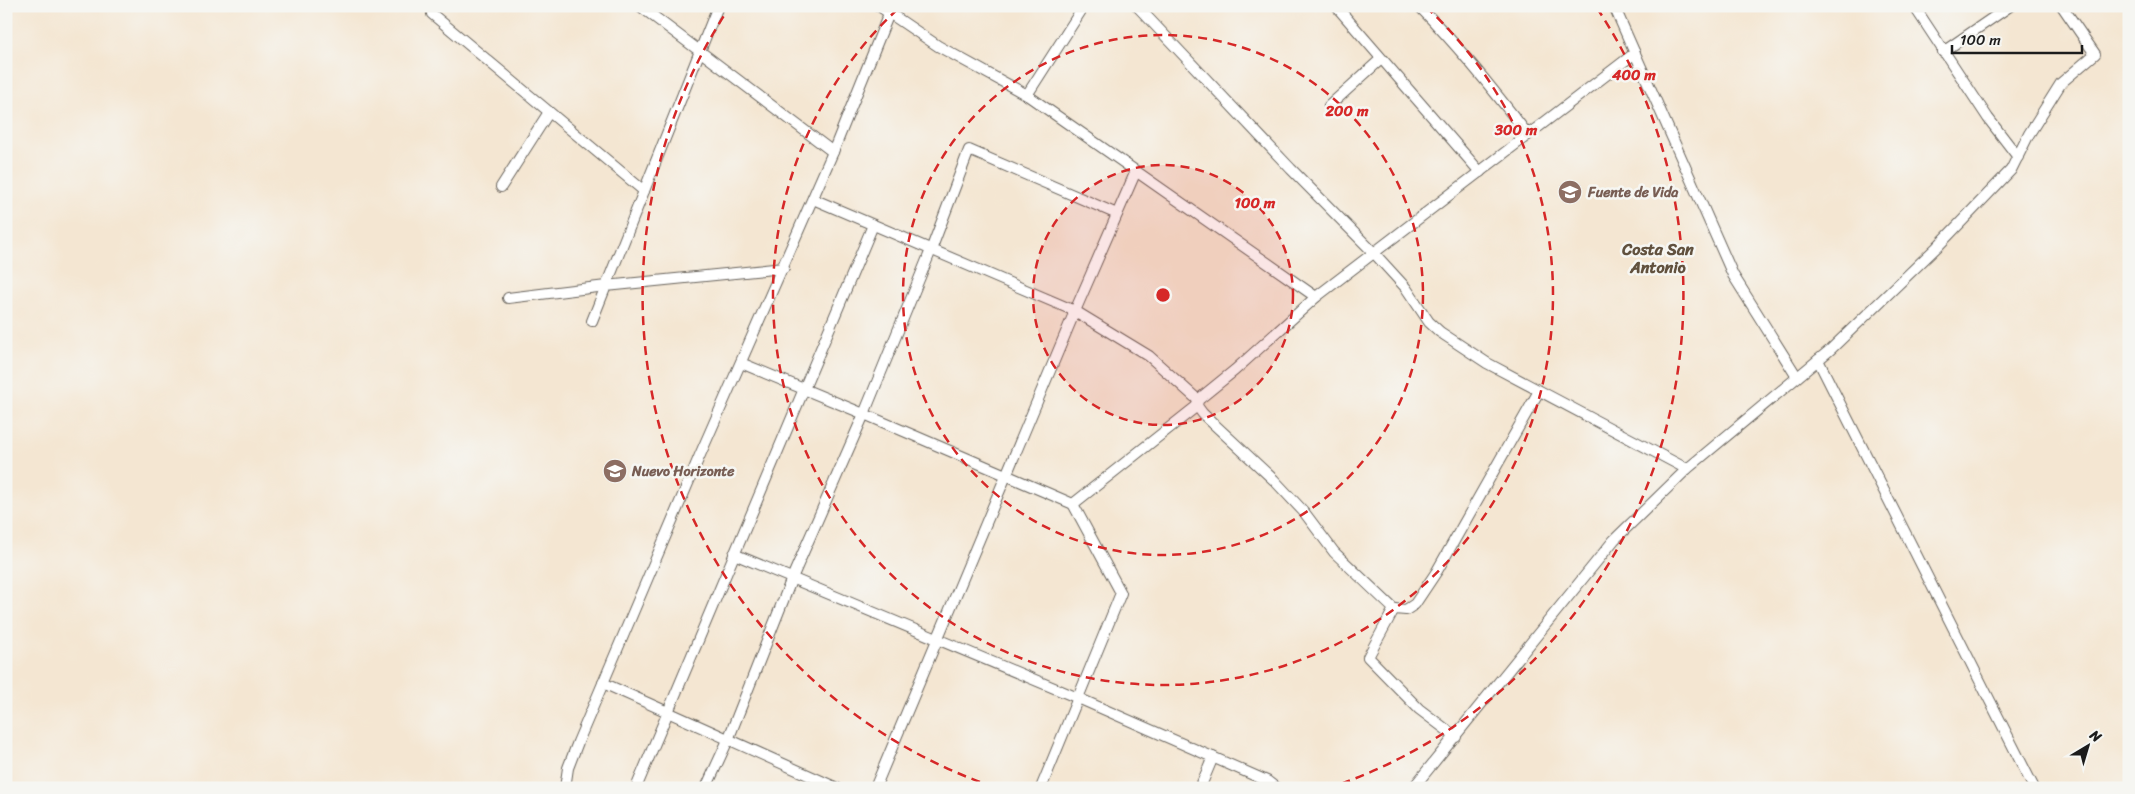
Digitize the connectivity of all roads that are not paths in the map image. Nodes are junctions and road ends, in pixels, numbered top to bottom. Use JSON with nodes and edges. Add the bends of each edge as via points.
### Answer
{"nodes":[{"id":1,"x":640,"y":6,"type":"edge"},
{"id":2,"x":718,"y":6,"type":"edge"},
{"id":3,"x":879,"y":6,"type":"edge"},
{"id":4,"x":1084,"y":6,"type":"edge"},
{"id":5,"x":1137,"y":6,"type":"edge"},
{"id":6,"x":1336,"y":6,"type":"edge"},
{"id":7,"x":1419,"y":6,"type":"edge"},
{"id":8,"x":1614,"y":6,"type":"edge"},
{"id":9,"x":1914,"y":6,"type":"edge"},
{"id":10,"x":2010,"y":6,"type":"edge"},
{"id":11,"x":2062,"y":6,"type":"edge"},
{"id":12,"x":891,"y":10,"type":"edge"},
{"id":13,"x":432,"y":14,"type":"dead end"},
{"id":14,"x":699,"y":52,"type":"junction"},
{"id":15,"x":1943,"y":52,"type":"junction"},
{"id":16,"x":1635,"y":53,"type":"junction"},
{"id":17,"x":1381,"y":59,"type":"junction"},
{"id":18,"x":1027,"y":95,"type":"junction"},
{"id":19,"x":1329,"y":106,"type":"dead end"},
{"id":20,"x":549,"y":112,"type":"junction"},
{"id":21,"x":1528,"y":135,"type":"junction"},
{"id":22,"x":833,"y":152,"type":"junction"},
{"id":23,"x":2018,"y":157,"type":"junction"},
{"id":24,"x":1136,"y":171,"type":"junction"},
{"id":25,"x":1480,"y":172,"type":"junction"},
{"id":26,"x":501,"y":187,"type":"dead end"},
{"id":27,"x":644,"y":191,"type":"junction"},
{"id":28,"x":813,"y":198,"type":"junction"},
{"id":29,"x":1117,"y":214,"type":"junction"},
{"id":30,"x":873,"y":225,"type":"junction"},
{"id":31,"x":931,"y":250,"type":"junction"},
{"id":32,"x":1374,"y":253,"type":"junction"},
{"id":33,"x":784,"y":268,"type":"junction"},
{"id":34,"x":606,"y":286,"type":"junction"},
{"id":35,"x":1316,"y":297,"type":"junction"},
{"id":36,"x":508,"y":298,"type":"dead end"},
{"id":37,"x":1075,"y":311,"type":"junction"},
{"id":38,"x":592,"y":321,"type":"dead end"},
{"id":39,"x":1818,"y":360,"type":"junction"},
{"id":40,"x":741,"y":363,"type":"junction"},
{"id":41,"x":1797,"y":377,"type":"junction"},
{"id":42,"x":804,"y":388,"type":"junction"},
{"id":43,"x":1539,"y":391,"type":"junction"},
{"id":44,"x":1197,"y":403,"type":"junction"},
{"id":45,"x":864,"y":414,"type":"junction"},
{"id":46,"x":1687,"y":470,"type":"junction"},
{"id":47,"x":1006,"y":476,"type":"junction"},
{"id":48,"x":1073,"y":504,"type":"junction"},
{"id":49,"x":734,"y":554,"type":"junction"},
{"id":50,"x":792,"y":578,"type":"junction"},
{"id":51,"x":1394,"y":609,"type":"junction"},
{"id":52,"x":938,"y":639,"type":"junction"},
{"id":53,"x":603,"y":683,"type":"junction"},
{"id":54,"x":1078,"y":698,"type":"junction"},
{"id":55,"x":667,"y":713,"type":"junction"},
{"id":56,"x":1456,"y":737,"type":"junction"},
{"id":57,"x":728,"y":740,"type":"junction"},
{"id":58,"x":1213,"y":757,"type":"junction"},
{"id":59,"x":566,"y":788,"type":"edge"},
{"id":60,"x":636,"y":788,"type":"edge"},
{"id":61,"x":706,"y":788,"type":"edge"},
{"id":62,"x":837,"y":788,"type":"edge"},
{"id":63,"x":875,"y":788,"type":"edge"},
{"id":64,"x":1041,"y":788,"type":"edge"},
{"id":65,"x":1200,"y":788,"type":"edge"},
{"id":66,"x":1276,"y":788,"type":"edge"},
{"id":67,"x":1413,"y":788,"type":"edge"},
{"id":68,"x":2034,"y":788,"type":"edge"}],
"edges":[{"from":1,"to":14,"type":"street"},
{"from":2,"to":14,"type":"street"},
{"from":3,"to":12,"type":"street"},
{"from":4,"to":18,"type":"street"},
{"from":5,"to":32,"type":"street"},
{"from":6,"to":17,"type":"street"},
{"from":7,"to":21,"type":"street","via":[[1495,91]]},
{"from":8,"to":16,"type":"street"},
{"from":9,"to":15,"type":"street"},
{"from":10,"to":15,"type":"street"},
{"from":11,"to":23,"type":"street","via":[[2095,54],[2061,83]]},
{"from":12,"to":18,"type":"street","via":[[938,46]]},
{"from":12,"to":22,"type":"street"},
{"from":13,"to":20,"type":"street"},
{"from":14,"to":22,"type":"street"},
{"from":14,"to":27,"type":"street"},
{"from":15,"to":23,"type":"street"},
{"from":16,"to":21,"type":"street"},
{"from":16,"to":41,"type":"street","via":[[1733,275]]},
{"from":17,"to":19,"type":"street"},
{"from":17,"to":25,"type":"street"},
{"from":18,"to":24,"type":"street"},
{"from":20,"to":26,"type":"street"},
{"from":20,"to":27,"type":"street"},
{"from":21,"to":25,"type":"street"},
{"from":22,"to":28,"type":"street"},
{"from":23,"to":39,"type":"street","via":[[2010,170],[1937,247]]},
{"from":24,"to":29,"type":"street"},
{"from":24,"to":35,"type":"street"},
{"from":25,"to":32,"type":"street"},
{"from":27,"to":34,"type":"street"},
{"from":28,"to":30,"type":"street"},
{"from":28,"to":33,"type":"street"},
{"from":29,"to":31,"type":"street","via":[[969,150]]},
{"from":29,"to":37,"type":"street"},
{"from":30,"to":31,"type":"street"},
{"from":30,"to":42,"type":"street"},
{"from":31,"to":37,"type":"street"},
{"from":31,"to":45,"type":"street"},
{"from":32,"to":35,"type":"street"},
{"from":32,"to":43,"type":"street","via":[[1440,332]]},
{"from":33,"to":34,"type":"street"},
{"from":33,"to":40,"type":"street"},
{"from":34,"to":36,"type":"street"},
{"from":34,"to":38,"type":"street"},
{"from":35,"to":44,"type":"street"},
{"from":37,"to":44,"type":"street","via":[[1149,356]]},
{"from":37,"to":47,"type":"street"},
{"from":39,"to":41,"type":"street"},
{"from":39,"to":68,"type":"street"},
{"from":40,"to":42,"type":"street"},
{"from":40,"to":53,"type":"street"},
{"from":41,"to":46,"type":"street"},
{"from":42,"to":45,"type":"street"},
{"from":42,"to":49,"type":"street"},
{"from":43,"to":46,"type":"street"},
{"from":43,"to":51,"type":"street","via":[[1416,604],[1406,610]]},
{"from":44,"to":48,"type":"street"},
{"from":44,"to":51,"type":"street","via":[[1203,414],[1304,512],[1334,552]]},
{"from":45,"to":47,"type":"street"},
{"from":45,"to":50,"type":"street"},
{"from":46,"to":56,"type":"street","via":[[1614,540]]},
{"from":47,"to":48,"type":"street"},
{"from":47,"to":52,"type":"street"},
{"from":48,"to":54,"type":"street","via":[[1121,593]]},
{"from":49,"to":50,"type":"street"},
{"from":49,"to":55,"type":"street"},
{"from":50,"to":52,"type":"street"},
{"from":50,"to":57,"type":"street"},
{"from":51,"to":56,"type":"street","via":[[1368,657],[1419,709]]},
{"from":52,"to":54,"type":"street"},
{"from":52,"to":63,"type":"street"},
{"from":53,"to":55,"type":"street"},
{"from":53,"to":59,"type":"street","via":[[568,768]]},
{"from":54,"to":58,"type":"street"},
{"from":54,"to":64,"type":"street"},
{"from":55,"to":57,"type":"street"},
{"from":55,"to":60,"type":"street"},
{"from":56,"to":67,"type":"street"},
{"from":57,"to":61,"type":"street"},
{"from":57,"to":62,"type":"street"},
{"from":58,"to":65,"type":"street"},
{"from":58,"to":66,"type":"street"}]}
